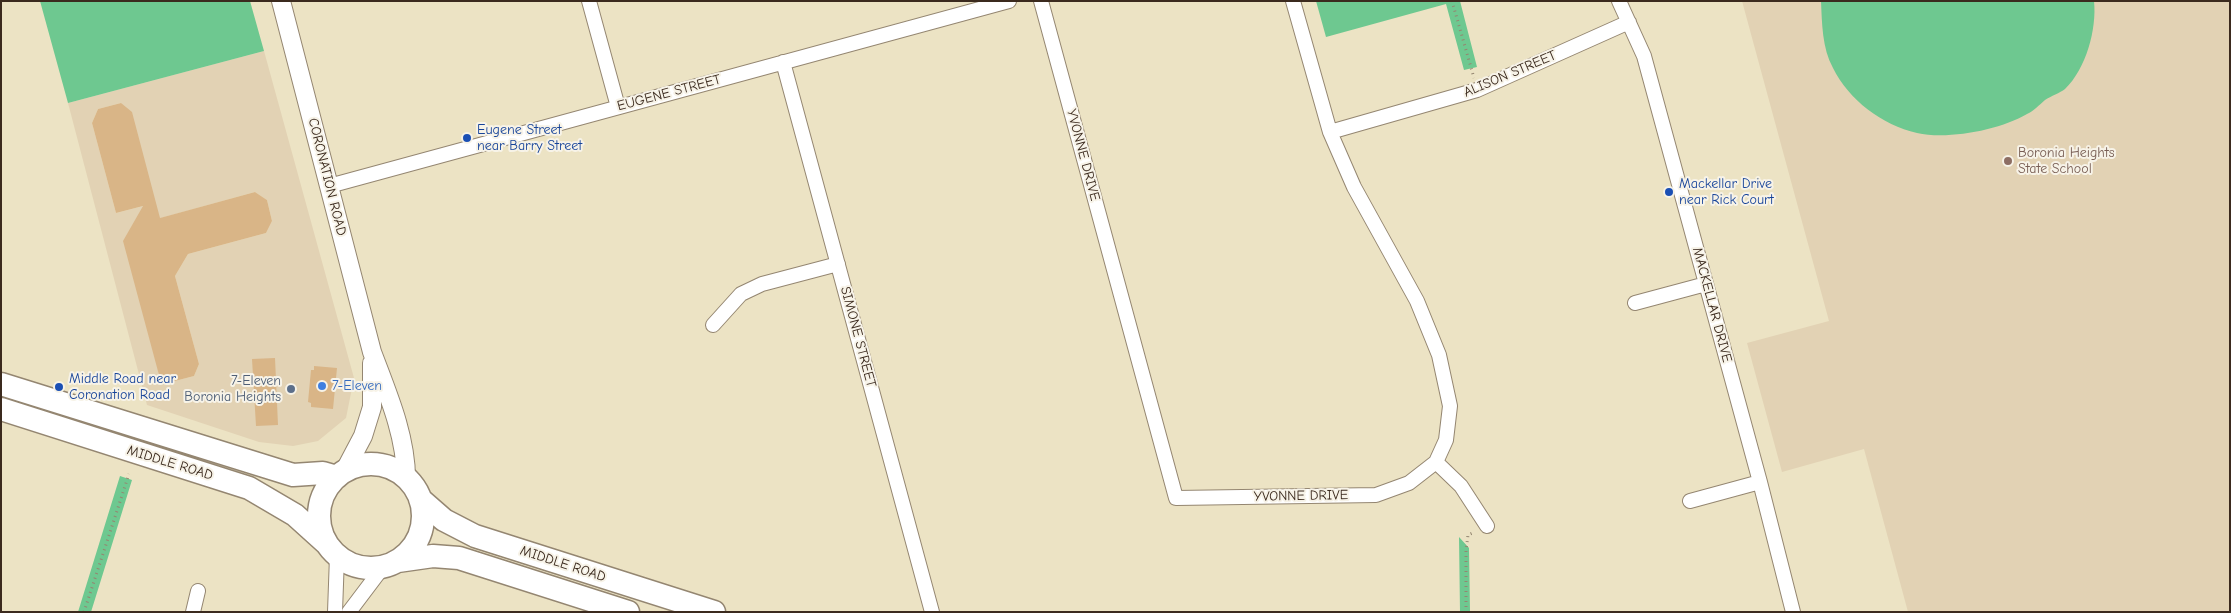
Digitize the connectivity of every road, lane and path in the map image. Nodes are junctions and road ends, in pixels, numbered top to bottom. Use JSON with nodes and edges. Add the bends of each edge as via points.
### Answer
{"nodes":[{"id":1,"x":281,"y":1,"type":"edge"},
{"id":2,"x":589,"y":1,"type":"edge"},
{"id":3,"x":1009,"y":1,"type":"edge"},
{"id":4,"x":1041,"y":1,"type":"edge"},
{"id":5,"x":1293,"y":1,"type":"edge"},
{"id":6,"x":1452,"y":1,"type":"edge"},
{"id":7,"x":1619,"y":1,"type":"edge"},
{"id":8,"x":1629,"y":22,"type":"junction"},
{"id":9,"x":783,"y":62,"type":"junction"},
{"id":10,"x":1477,"y":90,"type":"junction"},
{"id":11,"x":618,"y":107,"type":"junction"},
{"id":12,"x":1330,"y":132,"type":"junction"},
{"id":13,"x":329,"y":186,"type":"junction"},
{"id":14,"x":838,"y":264,"type":"junction"},
{"id":15,"x":1706,"y":284,"type":"junction"},
{"id":16,"x":1635,"y":303,"type":"dead end"},
{"id":17,"x":713,"y":325,"type":"dead end"},
{"id":18,"x":372,"y":352,"type":"junction"},
{"id":19,"x":1,"y":384,"type":"edge"},
{"id":20,"x":1,"y":410,"type":"edge"},
{"id":21,"x":1436,"y":462,"type":"junction"},
{"id":22,"x":129,"y":474,"type":"dead end"},
{"id":23,"x":340,"y":474,"type":"junction"},
{"id":24,"x":406,"y":478,"type":"junction"},
{"id":25,"x":1760,"y":482,"type":"junction"},
{"id":26,"x":420,"y":500,"type":"junction"},
{"id":27,"x":1690,"y":501,"type":"dead end"},
{"id":28,"x":1487,"y":526,"type":"joint"},
{"id":29,"x":331,"y":549,"type":"junction"},
{"id":30,"x":390,"y":564,"type":"junction"},
{"id":31,"x":198,"y":591,"type":"dead end"},
{"id":32,"x":84,"y":612,"type":"edge"},
{"id":33,"x":193,"y":612,"type":"edge"},
{"id":34,"x":335,"y":612,"type":"edge"},
{"id":35,"x":349,"y":612,"type":"edge"},
{"id":36,"x":628,"y":612,"type":"edge"},
{"id":37,"x":714,"y":612,"type":"edge"},
{"id":38,"x":932,"y":612,"type":"edge"},
{"id":39,"x":1466,"y":612,"type":"edge"},
{"id":40,"x":1793,"y":612,"type":"edge"}],
"edges":[{"from":1,"to":13,"type":"street","name":"CORONATION ROAD"},
{"from":2,"to":11,"type":"street"},
{"from":3,"to":9,"type":"street","name":"EUGENE STREET"},
{"from":4,"to":21,"type":"street","name":"YVONNE DRIVE","via":[[1176,498],[1376,495],[1409,483]]},
{"from":5,"to":12,"type":"street","name":"YVONNE DRIVE"},
{"from":6,"to":10,"type":"path"},
{"from":7,"to":8,"type":"street","name":"MACKELLAR DRIVE"},
{"from":8,"to":10,"type":"street","name":"ALISON STREET"},
{"from":8,"to":15,"type":"street","name":"MACKELLAR DRIVE","via":[[1644,56]]},
{"from":9,"to":11,"type":"street","name":"EUGENE STREET"},
{"from":9,"to":14,"type":"street","name":"SIMONE STREET"},
{"from":10,"to":12,"type":"street","name":"ALISON STREET"},
{"from":11,"to":13,"type":"street","name":"EUGENE STREET"},
{"from":12,"to":21,"type":"street","name":"YVONNE DRIVE","via":[[1354,187],[1417,301],[1439,355],[1450,406],[1446,440]]},
{"from":13,"to":18,"type":"street","name":"CORONATION ROAD"},
{"from":14,"to":17,"type":"street","via":[[762,284],[741,294]]},
{"from":14,"to":38,"type":"street","name":"SIMONE STREET"},
{"from":15,"to":16,"type":"street"},
{"from":15,"to":25,"type":"street","name":"MACKELLAR DRIVE"},
{"from":18,"to":23,"type":"street","name":"CORONATION ROAD","via":[[372,407],[362,436]]},
{"from":18,"to":24,"type":"street","name":"CORONATION ROAD","via":[[391,402],[406,461]]},
{"from":19,"to":23,"type":"main road","name":"MIDDLE ROAD","via":[[293,475]]},
{"from":20,"to":29,"type":"main road","name":"MIDDLE ROAD","via":[[249,488],[295,515]]},
{"from":21,"to":28,"type":"street","via":[[1461,486]]},
{"from":22,"to":32,"type":"path"},
{"from":23,"to":24,"type":"main road","via":[[360,465],[377,465],[397,471]]},
{"from":23,"to":29,"type":"main road","via":[[324,493],[319,513],[319,523]]},
{"from":24,"to":26,"type":"main road"},
{"from":25,"to":27,"type":"street"},
{"from":25,"to":40,"type":"street","name":"MACKELLAR DRIVE"},
{"from":26,"to":30,"type":"main road","via":[[423,519],[419,536],[410,550]]},
{"from":26,"to":37,"type":"main road","name":"MIDDLE ROAD","via":[[444,520],[475,536]]},
{"from":28,"to":39,"type":"path","via":[[1468,535]]},
{"from":29,"to":30,"type":"main road","via":[[347,563],[361,568]]},
{"from":29,"to":34,"type":"street"},
{"from":30,"to":35,"type":"street"},
{"from":30,"to":36,"type":"main road","name":"MIDDLE ROAD","via":[[433,556],[459,558]]},
{"from":31,"to":33,"type":"street"}]}
